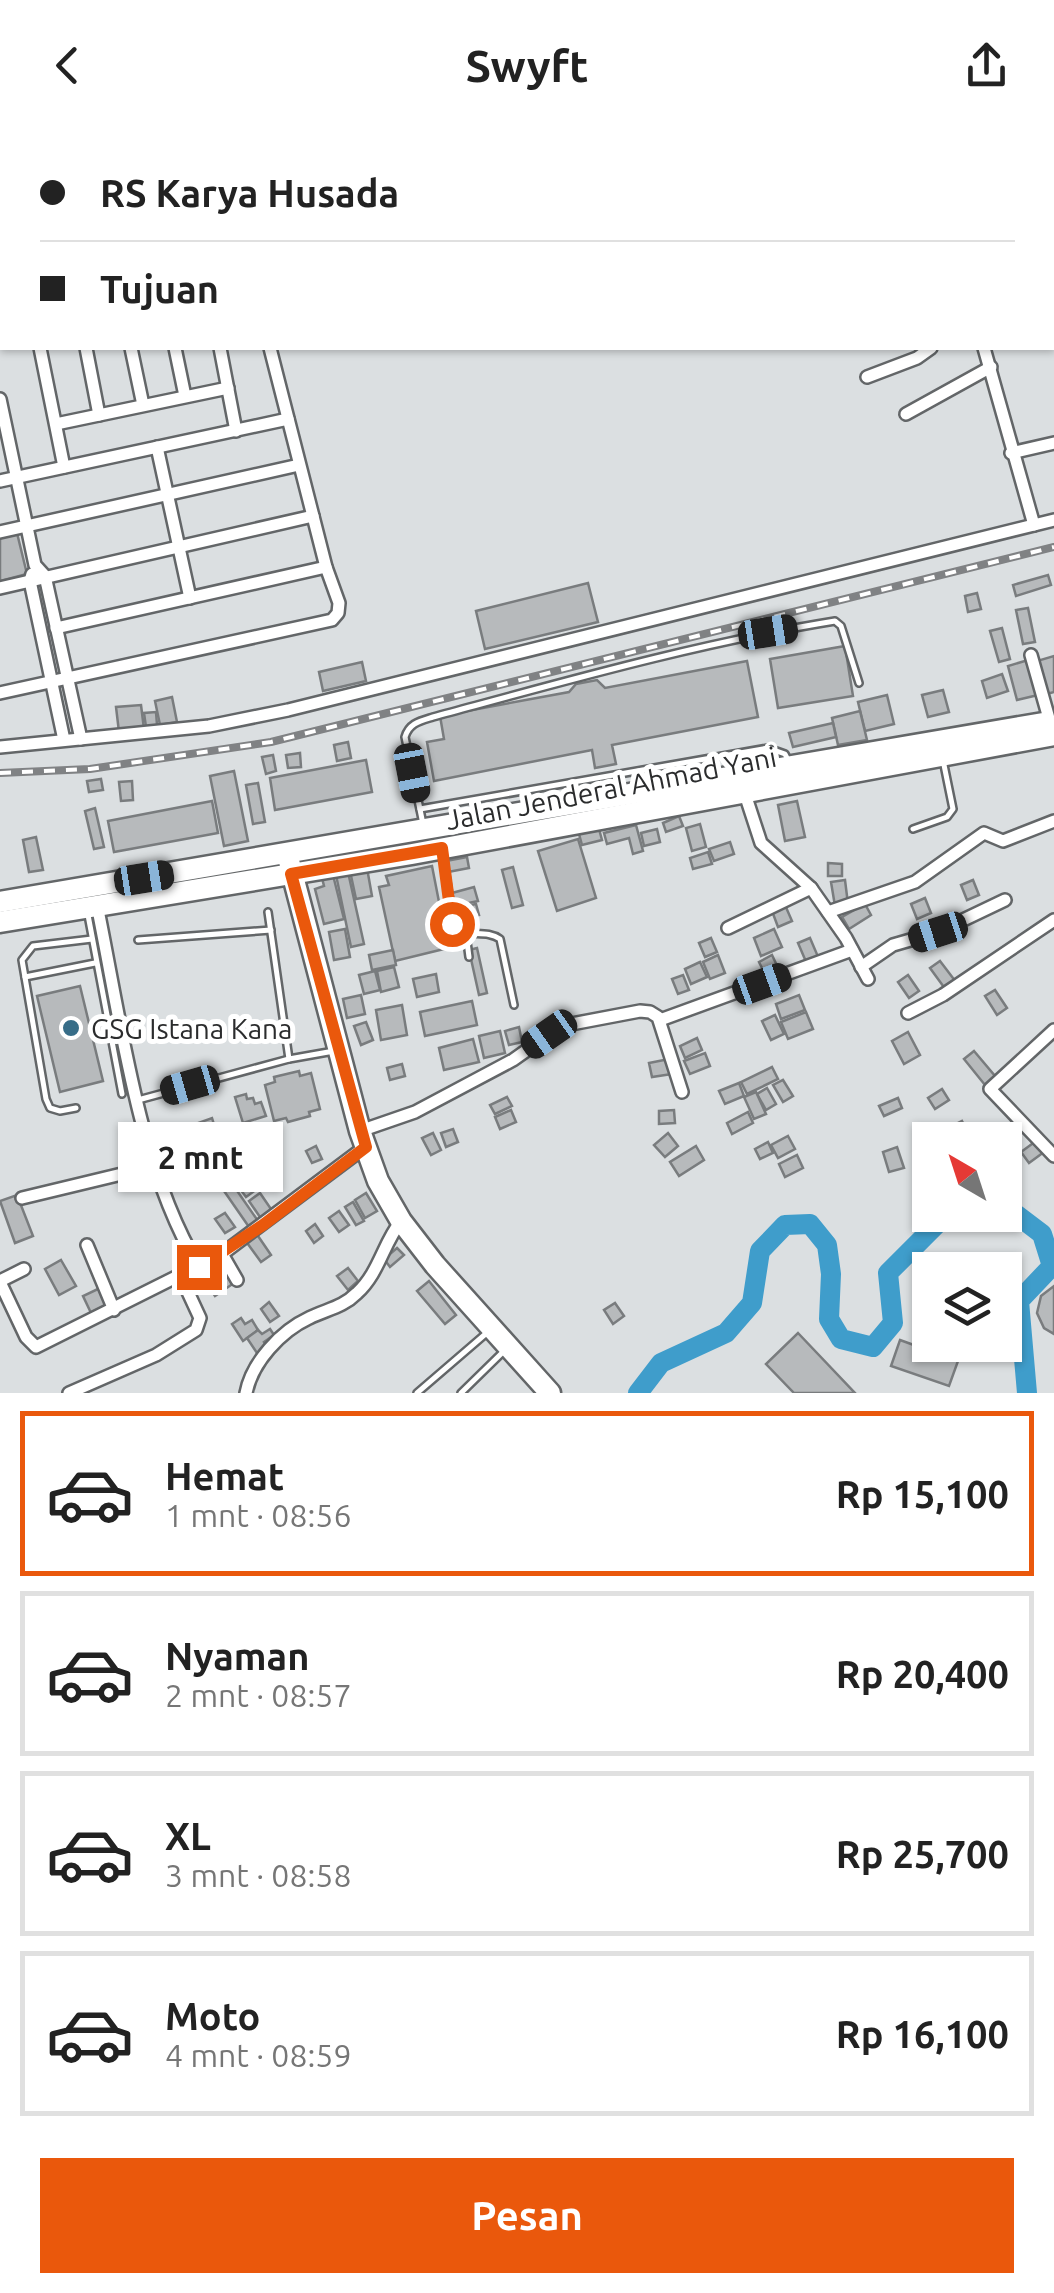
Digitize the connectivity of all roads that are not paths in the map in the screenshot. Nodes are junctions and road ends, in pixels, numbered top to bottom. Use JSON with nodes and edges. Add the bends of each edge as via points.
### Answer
{"nodes":[{"id":1,"x":40,"y":350,"type":"edge"},
{"id":2,"x":86,"y":350,"type":"edge"},
{"id":3,"x":132,"y":350,"type":"edge"},
{"id":4,"x":175,"y":350,"type":"edge"},
{"id":5,"x":220,"y":350,"type":"edge"},
{"id":6,"x":271,"y":350,"type":"edge"},
{"id":7,"x":928,"y":350,"type":"edge"},
{"id":8,"x":985,"y":350,"type":"edge"},
{"id":9,"x":991,"y":367,"type":"junction"},
{"id":10,"x":868,"y":378,"type":"dead end"},
{"id":11,"x":228,"y":388,"type":"junction"},
{"id":12,"x":185,"y":396,"type":"junction"},
{"id":13,"x":0,"y":399,"type":"edge"},
{"id":14,"x":143,"y":406,"type":"junction"},
{"id":15,"x":99,"y":414,"type":"junction"},
{"id":16,"x":906,"y":414,"type":"dead end"},
{"id":17,"x":288,"y":418,"type":"junction"},
{"id":18,"x":56,"y":424,"type":"junction"},
{"id":19,"x":236,"y":430,"type":"junction"},
{"id":20,"x":1054,"y":443,"type":"edge"},
{"id":21,"x":157,"y":447,"type":"junction"},
{"id":22,"x":1012,"y":453,"type":"junction"},
{"id":23,"x":299,"y":465,"type":"junction"},
{"id":24,"x":64,"y":467,"type":"junction"},
{"id":25,"x":17,"y":478,"type":"junction"},
{"id":26,"x":0,"y":481,"type":"edge"},
{"id":27,"x":166,"y":495,"type":"junction"},
{"id":28,"x":313,"y":516,"type":"junction"},
{"id":29,"x":1054,"y":520,"type":"edge"},
{"id":30,"x":1034,"y":525,"type":"junction"},
{"id":31,"x":26,"y":526,"type":"junction"},
{"id":32,"x":0,"y":532,"type":"edge"},
{"id":33,"x":177,"y":546,"type":"junction"},
{"id":34,"x":35,"y":564,"type":"junction"},
{"id":35,"x":326,"y":567,"type":"junction"},
{"id":36,"x":45,"y":576,"type":"junction"},
{"id":37,"x":30,"y":581,"type":"junction"},
{"id":38,"x":0,"y":588,"type":"edge"},
{"id":39,"x":190,"y":598,"type":"junction"},
{"id":40,"x":56,"y":628,"type":"junction"},
{"id":41,"x":1031,"y":654,"type":"dead end"},
{"id":42,"x":67,"y":678,"type":"junction"},
{"id":43,"x":51,"y":681,"type":"junction"},
{"id":44,"x":859,"y":684,"type":"dead end"},
{"id":45,"x":0,"y":692,"type":"edge"},
{"id":46,"x":1053,"y":731,"type":"edge"},
{"id":47,"x":81,"y":739,"type":"junction"},
{"id":48,"x":64,"y":740,"type":"junction"},
{"id":49,"x":0,"y":747,"type":"edge"},
{"id":50,"x":942,"y":756,"type":"junction"},
{"id":51,"x":790,"y":765,"type":"junction"},
{"id":52,"x":744,"y":790,"type":"junction"},
{"id":53,"x":422,"y":819,"type":"junction"},
{"id":54,"x":1054,"y":821,"type":"edge"},
{"id":55,"x":493,"y":828,"type":"junction"},
{"id":56,"x":913,"y":829,"type":"dead end"},
{"id":57,"x":442,"y":848,"type":"junction"},
{"id":58,"x":289,"y":864,"type":"junction"},
{"id":59,"x":811,"y":888,"type":"junction"},
{"id":60,"x":1005,"y":900,"type":"dead end"},
{"id":61,"x":0,"y":902,"type":"edge"},
{"id":62,"x":92,"y":906,"type":"junction"},
{"id":63,"x":268,"y":912,"type":"dead end"},
{"id":64,"x":828,"y":912,"type":"junction"},
{"id":65,"x":1054,"y":920,"type":"edge"},
{"id":66,"x":0,"y":922,"type":"edge"},
{"id":67,"x":728,"y":928,"type":"dead end"},
{"id":68,"x":271,"y":930,"type":"junction"},
{"id":69,"x":466,"y":934,"type":"junction"},
{"id":70,"x":92,"y":939,"type":"junction"},
{"id":71,"x":138,"y":940,"type":"dead end"},
{"id":72,"x":852,"y":950,"type":"junction"},
{"id":73,"x":469,"y":957,"type":"dead end"},
{"id":74,"x":95,"y":964,"type":"junction"},
{"id":75,"x":24,"y":978,"type":"junction"},
{"id":76,"x":514,"y":1006,"type":"dead end"},
{"id":77,"x":908,"y":1012,"type":"dead end"},
{"id":78,"x":660,"y":1020,"type":"junction"},
{"id":79,"x":1054,"y":1030,"type":"edge"},
{"id":80,"x":339,"y":1050,"type":"junction"},
{"id":81,"x":289,"y":1059,"type":"junction"},
{"id":82,"x":682,"y":1092,"type":"dead end"},
{"id":83,"x":122,"y":1094,"type":"dead end"},
{"id":84,"x":138,"y":1100,"type":"junction"},
{"id":85,"x":76,"y":1108,"type":"dead end"},
{"id":86,"x":362,"y":1139,"type":"junction"},
{"id":87,"x":1054,"y":1156,"type":"edge"},
{"id":88,"x":154,"y":1166,"type":"junction"},
{"id":89,"x":22,"y":1198,"type":"dead end"},
{"id":90,"x":400,"y":1221,"type":"junction"},
{"id":91,"x":87,"y":1245,"type":"dead end"},
{"id":92,"x":222,"y":1254,"type":"junction"},
{"id":93,"x":199,"y":1267,"type":"junction"},
{"id":94,"x":24,"y":1269,"type":"dead end"},
{"id":95,"x":181,"y":1277,"type":"junction"},
{"id":96,"x":237,"y":1280,"type":"dead end"},
{"id":97,"x":0,"y":1282,"type":"edge"},
{"id":98,"x":114,"y":1310,"type":"junction"},
{"id":99,"x":491,"y":1329,"type":"junction"},
{"id":100,"x":508,"y":1347,"type":"junction"},
{"id":101,"x":70,"y":1393,"type":"edge"},
{"id":102,"x":246,"y":1393,"type":"edge"},
{"id":103,"x":417,"y":1393,"type":"edge"},
{"id":104,"x":461,"y":1393,"type":"edge"},
{"id":105,"x":550,"y":1393,"type":"edge"}],
"edges":[{"from":1,"to":18,"type":"street"},
{"from":2,"to":15,"type":"street"},
{"from":3,"to":14,"type":"street"},
{"from":4,"to":12,"type":"street"},
{"from":5,"to":11,"type":"street"},
{"from":6,"to":17,"type":"street"},
{"from":7,"to":10,"type":"street"},
{"from":8,"to":9,"type":"street"},
{"from":9,"to":16,"type":"street"},
{"from":9,"to":22,"type":"street"},
{"from":11,"to":12,"type":"street"},
{"from":11,"to":19,"type":"street"},
{"from":12,"to":14,"type":"street"},
{"from":13,"to":25,"type":"street"},
{"from":14,"to":15,"type":"street"},
{"from":15,"to":18,"type":"street"},
{"from":17,"to":19,"type":"street"},
{"from":17,"to":23,"type":"street"},
{"from":18,"to":24,"type":"street"},
{"from":19,"to":21,"type":"street"},
{"from":20,"to":22,"type":"street"},
{"from":21,"to":24,"type":"street"},
{"from":21,"to":27,"type":"street"},
{"from":22,"to":30,"type":"street"},
{"from":23,"to":27,"type":"street"},
{"from":23,"to":28,"type":"street"},
{"from":24,"to":25,"type":"street"},
{"from":25,"to":26,"type":"street"},
{"from":25,"to":31,"type":"street"},
{"from":27,"to":31,"type":"street"},
{"from":27,"to":33,"type":"street"},
{"from":28,"to":33,"type":"street"},
{"from":28,"to":35,"type":"street"},
{"from":29,"to":30,"type":"street"},
{"from":30,"to":47,"type":"street","via":[[288,710]]},
{"from":31,"to":32,"type":"street"},
{"from":31,"to":34,"type":"street"},
{"from":33,"to":36,"type":"street"},
{"from":33,"to":39,"type":"street"},
{"from":34,"to":36,"type":"street"},
{"from":34,"to":37,"type":"street"},
{"from":35,"to":39,"type":"street"},
{"from":35,"to":42,"type":"street","via":[[338,603],[332,620]]},
{"from":36,"to":37,"type":"street"},
{"from":36,"to":40,"type":"street"},
{"from":37,"to":38,"type":"street"},
{"from":37,"to":43,"type":"street"},
{"from":39,"to":40,"type":"street"},
{"from":40,"to":42,"type":"street"},
{"from":41,"to":46,"type":"street"},
{"from":42,"to":43,"type":"street"},
{"from":42,"to":47,"type":"street"},
{"from":43,"to":45,"type":"street"},
{"from":43,"to":48,"type":"street"},
{"from":44,"to":53,"type":"lane","via":[[835,621],[450,712],[407,730]]},
{"from":46,"to":50,"type":"highway","name":"Jalan Jenderal Ahmad Yani"},
{"from":46,"to":51,"type":"highway","name":"Jalan Jenderal Ahmad Yani"},
{"from":47,"to":48,"type":"street"},
{"from":48,"to":49,"type":"street"},
{"from":50,"to":52,"type":"highway","name":"Jalan Jenderal Ahmad Yani"},
{"from":50,"to":56,"type":"lane","via":[[954,809]]},
{"from":51,"to":53,"type":"lane","via":[[785,754],[768,748]]},
{"from":51,"to":55,"type":"highway","name":"Jalan Jenderal Ahmad Yani"},
{"from":52,"to":55,"type":"highway","name":"Jalan Jenderal Ahmad Yani"},
{"from":52,"to":59,"type":"street","via":[[761,842]]},
{"from":53,"to":55,"type":"highway","name":"Jalan Jenderal Ahmad Yani"},
{"from":53,"to":58,"type":"highway","name":"Jalan Jenderal Ahmad Yani"},
{"from":54,"to":64,"type":"street","via":[[1003,841],[984,833],[915,882]]},
{"from":55,"to":57,"type":"highway","name":"Jalan Jenderal Ahmad Yani"},
{"from":57,"to":58,"type":"highway","name":"Jalan Jenderal Ahmad Yani"},
{"from":57,"to":69,"type":"lane","via":[[452,924]]},
{"from":58,"to":61,"type":"highway","name":"Jalan Jenderal Ahmad Yani"},
{"from":58,"to":62,"type":"highway","name":"Jalan Jenderal Ahmad Yani"},
{"from":58,"to":80,"type":"highway"},
{"from":59,"to":64,"type":"street"},
{"from":59,"to":67,"type":"street"},
{"from":60,"to":72,"type":"street","via":[[893,945],[865,973]]},
{"from":62,"to":66,"type":"highway","name":"Jalan Jenderal Ahmad Yani"},
{"from":62,"to":70,"type":"lane"},
{"from":62,"to":84,"type":"street"},
{"from":63,"to":68,"type":"lane"},
{"from":64,"to":72,"type":"street"},
{"from":65,"to":77,"type":"street","via":[[943,996]]},
{"from":68,"to":71,"type":"lane"},
{"from":68,"to":81,"type":"lane"},
{"from":69,"to":73,"type":"lane"},
{"from":69,"to":76,"type":"lane","via":[[500,939]]},
{"from":70,"to":74,"type":"lane"},
{"from":70,"to":75,"type":"lane","via":[[33,946],[22,960]]},
{"from":72,"to":78,"type":"street"},
{"from":74,"to":75,"type":"lane"},
{"from":74,"to":83,"type":"lane"},
{"from":75,"to":85,"type":"lane","via":[[46,1099],[50,1108]]},
{"from":78,"to":82,"type":"street"},
{"from":78,"to":86,"type":"street","via":[[640,1011],[562,1026],[513,1060]]},
{"from":79,"to":87,"type":"street","via":[[990,1089]]},
{"from":80,"to":81,"type":"lane"},
{"from":80,"to":86,"type":"highway"},
{"from":81,"to":84,"type":"lane"},
{"from":84,"to":88,"type":"street"},
{"from":86,"to":90,"type":"highway"},
{"from":86,"to":92,"type":"street"},
{"from":88,"to":89,"type":"street"},
{"from":88,"to":93,"type":"street"},
{"from":90,"to":99,"type":"highway"},
{"from":90,"to":102,"type":"street","via":[[372,1278],[345,1304],[274,1343]]},
{"from":91,"to":98,"type":"street"},
{"from":92,"to":93,"type":"street"},
{"from":92,"to":96,"type":"street"},
{"from":93,"to":95,"type":"street"},
{"from":94,"to":97,"type":"street"},
{"from":95,"to":98,"type":"street"},
{"from":95,"to":101,"type":"street","via":[[200,1318],[196,1330]]},
{"from":97,"to":98,"type":"street","via":[[34,1347]]},
{"from":99,"to":100,"type":"highway"},
{"from":99,"to":103,"type":"lane"},
{"from":100,"to":104,"type":"lane"},
{"from":100,"to":105,"type":"highway"}]}
